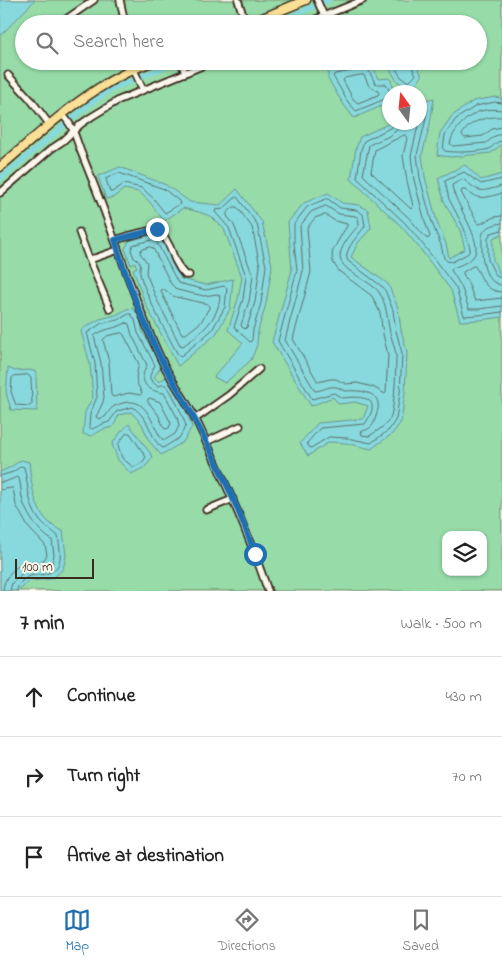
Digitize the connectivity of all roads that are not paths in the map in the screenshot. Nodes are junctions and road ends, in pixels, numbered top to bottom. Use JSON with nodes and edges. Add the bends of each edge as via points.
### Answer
{"nodes":[{"id":1,"x":94,"y":0,"type":"edge"},
{"id":2,"x":120,"y":0,"type":"edge"},
{"id":3,"x":238,"y":0,"type":"edge"},
{"id":4,"x":306,"y":0,"type":"edge"},
{"id":5,"x":363,"y":0,"type":"edge"},
{"id":6,"x":318,"y":2,"type":"edge"},
{"id":7,"x":323,"y":14,"type":"joint"},
{"id":8,"x":71,"y":15,"type":"edge"},
{"id":9,"x":123,"y":15,"type":"edge"},
{"id":10,"x":244,"y":15,"type":"edge"},
{"id":11,"x":269,"y":15,"type":"edge"},
{"id":12,"x":130,"y":70,"type":"edge"},
{"id":13,"x":138,"y":70,"type":"edge"},
{"id":14,"x":178,"y":70,"type":"edge"},
{"id":15,"x":8,"y":75,"type":"dead end"},
{"id":16,"x":143,"y":90,"type":"junction"},
{"id":17,"x":65,"y":117,"type":"junction"},
{"id":18,"x":50,"y":125,"type":"junction"},
{"id":19,"x":72,"y":130,"type":"junction"},
{"id":20,"x":0,"y":166,"type":"edge"},
{"id":21,"x":0,"y":192,"type":"edge"},
{"id":22,"x":79,"y":232,"type":"dead end"},
{"id":23,"x":115,"y":240,"type":"junction"},
{"id":24,"x":118,"y":250,"type":"junction"},
{"id":25,"x":89,"y":259,"type":"junction"},
{"id":26,"x":190,"y":275,"type":"dead end"},
{"id":27,"x":110,"y":309,"type":"dead end"},
{"id":28,"x":259,"y":369,"type":"dead end"},
{"id":29,"x":195,"y":419,"type":"junction"},
{"id":30,"x":240,"y":426,"type":"dead end"},
{"id":31,"x":206,"y":442,"type":"junction"},
{"id":32,"x":233,"y":499,"type":"junction"},
{"id":33,"x":206,"y":510,"type":"dead end"},
{"id":34,"x":268,"y":591,"type":"edge"}],
"edges":[{"from":1,"to":8,"type":"street"},
{"from":2,"to":9,"type":"street"},
{"from":3,"to":10,"type":"street"},
{"from":4,"to":11,"type":"main road"},
{"from":5,"to":7,"type":"street"},
{"from":6,"to":7,"type":"street"},
{"from":12,"to":17,"type":"main road","via":[[100,87]]},
{"from":13,"to":16,"type":"street"},
{"from":14,"to":16,"type":"street"},
{"from":15,"to":18,"type":"street"},
{"from":16,"to":19,"type":"street","via":[[106,107]]},
{"from":17,"to":18,"type":"main road"},
{"from":17,"to":19,"type":"street"},
{"from":18,"to":20,"type":"main road"},
{"from":19,"to":21,"type":"street"},
{"from":19,"to":23,"type":"street"},
{"from":22,"to":25,"type":"street"},
{"from":23,"to":24,"type":"street"},
{"from":23,"to":26,"type":"street","via":[[161,230],[180,269],[185,275]]},
{"from":24,"to":25,"type":"street"},
{"from":24,"to":29,"type":"street","via":[[149,333]]},
{"from":25,"to":27,"type":"street"},
{"from":28,"to":29,"type":"street"},
{"from":29,"to":31,"type":"street"},
{"from":30,"to":31,"type":"street"},
{"from":31,"to":32,"type":"street"},
{"from":32,"to":33,"type":"street"},
{"from":32,"to":34,"type":"street"}]}
